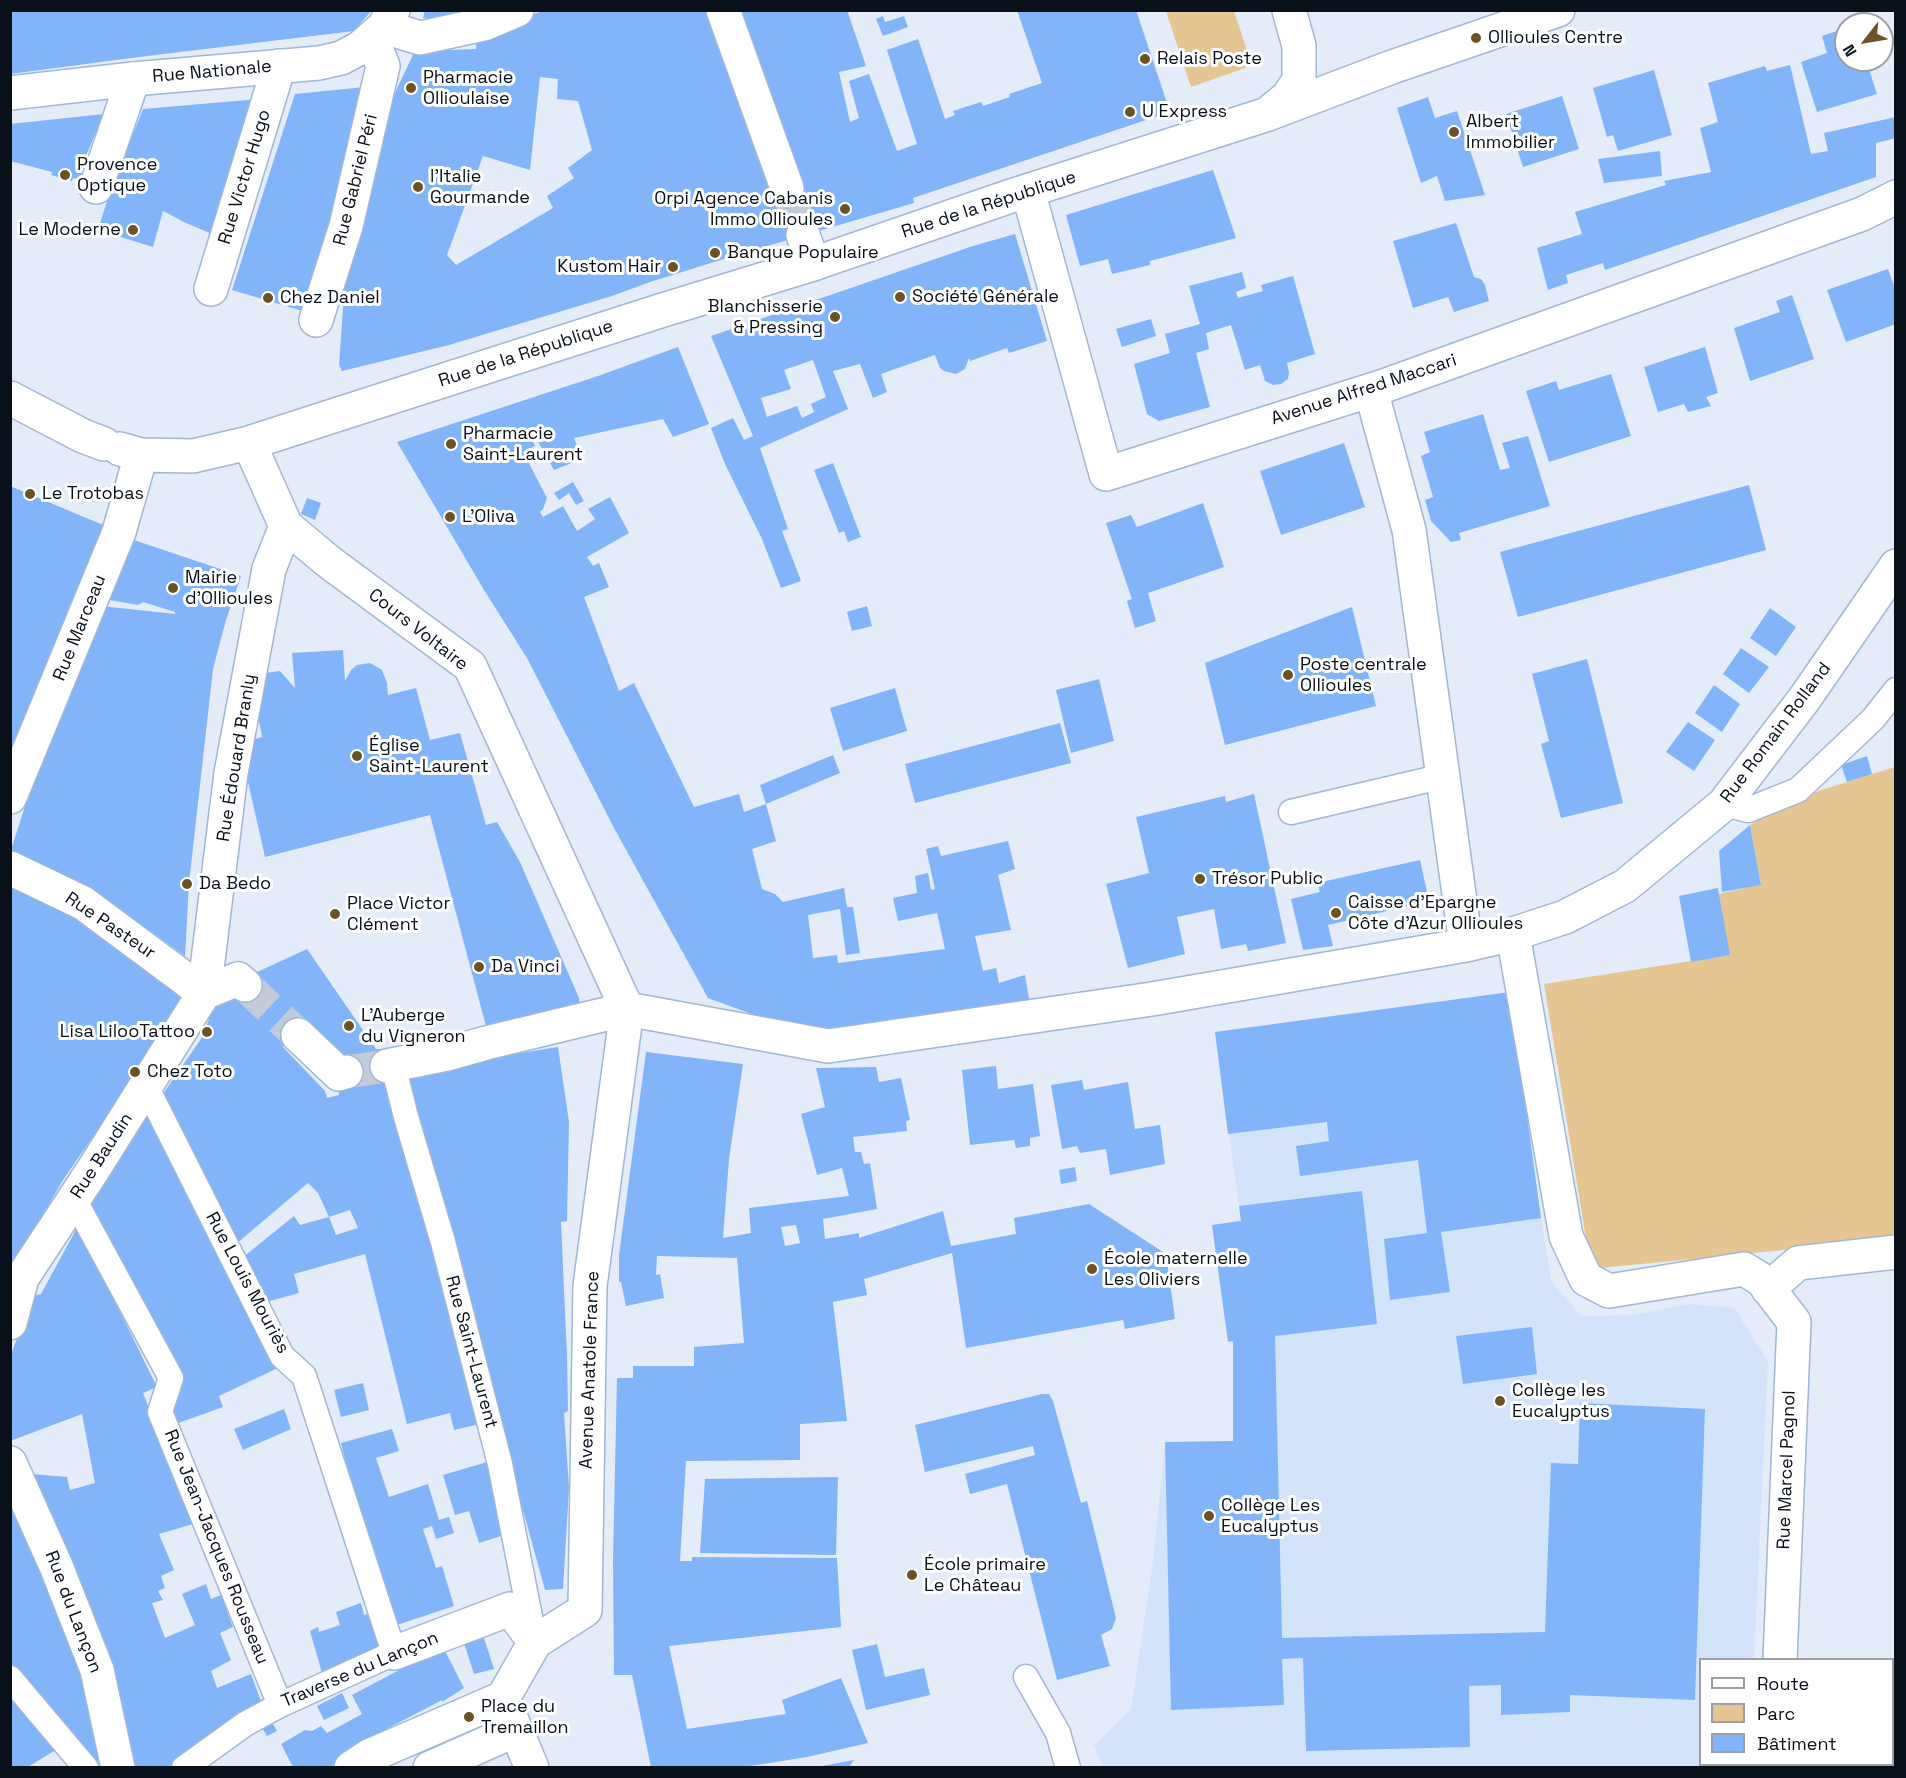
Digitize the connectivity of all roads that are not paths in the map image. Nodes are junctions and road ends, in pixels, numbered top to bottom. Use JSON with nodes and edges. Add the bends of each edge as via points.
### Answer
{"nodes":[{"id":1,"x":517,"y":10,"type":"edge"},
{"id":2,"x":723,"y":10,"type":"edge"},
{"id":3,"x":1288,"y":10,"type":"edge"},
{"id":4,"x":1558,"y":10,"type":"edge"},
{"id":5,"x":383,"y":25,"type":"edge"},
{"id":6,"x":1299,"y":46,"type":"junction"},
{"id":7,"x":279,"y":66,"type":"junction"},
{"id":8,"x":1392,"y":67,"type":"junction"},
{"id":9,"x":133,"y":79,"type":"junction"},
{"id":10,"x":10,"y":93,"type":"edge"},
{"id":11,"x":1268,"y":114,"type":"junction"},
{"id":12,"x":96,"y":187,"type":"dead end"},
{"id":13,"x":787,"y":188,"type":"tunnel mouth"},
{"id":14,"x":1028,"y":191,"type":"junction"},
{"id":15,"x":1896,"y":197,"type":"edge"},
{"id":16,"x":211,"y":289,"type":"dead end"},
{"id":17,"x":316,"y":321,"type":"dead end"},
{"id":18,"x":1371,"y":390,"type":"junction"},
{"id":19,"x":10,"y":399,"type":"edge"},
{"id":20,"x":249,"y":443,"type":"junction"},
{"id":21,"x":141,"y":455,"type":"junction"},
{"id":22,"x":286,"y":526,"type":"junction"},
{"id":23,"x":1896,"y":566,"type":"edge"},
{"id":24,"x":1896,"y":690,"type":"edge"},
{"id":25,"x":1444,"y":776,"type":"junction"},
{"id":26,"x":10,"y":797,"type":"edge"},
{"id":27,"x":1724,"y":804,"type":"junction"},
{"id":28,"x":1291,"y":812,"type":"dead end"},
{"id":29,"x":10,"y":868,"type":"edge"},
{"id":30,"x":1513,"y":934,"type":"junction"},
{"id":31,"x":1466,"y":945,"type":"junction"},
{"id":32,"x":244,"y":985,"type":"dead end"},
{"id":33,"x":204,"y":993,"type":"junction"},
{"id":34,"x":627,"y":1009,"type":"junction"},
{"id":35,"x":298,"y":1035,"type":"tunnel mouth"},
{"id":36,"x":390,"y":1066,"type":"joint"},
{"id":37,"x":346,"y":1072,"type":"tunnel mouth"},
{"id":38,"x":146,"y":1086,"type":"junction"},
{"id":39,"x":74,"y":1199,"type":"junction"},
{"id":40,"x":1896,"y":1252,"type":"edge"},
{"id":41,"x":1768,"y":1289,"type":"junction"},
{"id":42,"x":10,"y":1323,"type":"edge"},
{"id":43,"x":10,"y":1463,"type":"edge"},
{"id":44,"x":535,"y":1642,"type":"junction"},
{"id":45,"x":394,"y":1653,"type":"junction"},
{"id":46,"x":1780,"y":1658,"type":"edge"},
{"id":47,"x":1026,"y":1677,"type":"dead end"},
{"id":48,"x":10,"y":1678,"type":"edge"},
{"id":49,"x":502,"y":1698,"type":"junction"},
{"id":50,"x":280,"y":1704,"type":"junction"},
{"id":51,"x":516,"y":1730,"type":"junction"},
{"id":52,"x":365,"y":1764,"type":"edge"},
{"id":53,"x":86,"y":1767,"type":"edge"},
{"id":54,"x":118,"y":1767,"type":"edge"},
{"id":55,"x":184,"y":1767,"type":"edge"},
{"id":56,"x":430,"y":1767,"type":"edge"},
{"id":57,"x":532,"y":1767,"type":"edge"},
{"id":58,"x":1068,"y":1767,"type":"edge"}],
"edges":[{"from":1,"to":5,"type":"street","via":[[484,24],[420,38]]},
{"from":2,"to":13,"type":"street"},
{"from":3,"to":6,"type":"street"},
{"from":4,"to":8,"type":"street","name":"Rue de la République"},
{"from":5,"to":7,"type":"street","name":"Rue Nationale","via":[[360,48],[340,58]]},
{"from":5,"to":17,"type":"street","name":"Rue Gabriel Péri","via":[[383,66],[346,226]]},
{"from":6,"to":8,"type":"street","via":[[1327,71],[1341,75]]},
{"from":6,"to":11,"type":"street","via":[[1299,80],[1288,97]]},
{"from":7,"to":9,"type":"street","name":"Rue Nationale"},
{"from":7,"to":16,"type":"street","name":"Rue Victor Hugo"},
{"from":8,"to":11,"type":"street","name":"Rue de la République"},
{"from":9,"to":10,"type":"street","name":"Rue Nationale"},
{"from":9,"to":12,"type":"street"},
{"from":11,"to":14,"type":"street","name":"Rue de la République"},
{"from":14,"to":18,"type":"street","name":"Avenue Alfred Maccari","via":[[1106,474]]},
{"from":14,"to":20,"type":"street","name":"Rue de la République","via":[[808,250],[652,313]]},
{"from":15,"to":18,"type":"street","name":"Avenue Alfred Maccari","via":[[1862,214]]},
{"from":18,"to":25,"type":"street","via":[[1409,530]]},
{"from":19,"to":21,"type":"street","name":"Rue de la République","via":[[83,436]]},
{"from":20,"to":21,"type":"street","name":"Rue de la République","via":[[193,456]]},
{"from":20,"to":22,"type":"street","name":"Cours Voltaire"},
{"from":21,"to":26,"type":"street","name":"Rue Marceau","via":[[119,531]]},
{"from":22,"to":33,"type":"street","name":"Rue Édouard Branly","via":[[269,569],[231,773]]},
{"from":22,"to":34,"type":"street","name":"Cours Voltaire","via":[[470,666]]},
{"from":23,"to":27,"type":"street","name":"Rue Romain Rolland","via":[[1805,698]]},
{"from":24,"to":27,"type":"lane","via":[[1874,719],[1798,790],[1748,810]]},
{"from":25,"to":28,"type":"lane"},
{"from":25,"to":31,"type":"street"},
{"from":27,"to":30,"type":"street","name":"Rue Romain Rolland","via":[[1625,886],[1565,917]]},
{"from":29,"to":33,"type":"street","name":"Rue Pasteur","via":[[82,903]]},
{"from":30,"to":31,"type":"street","name":"Rue Romain Rolland"},
{"from":30,"to":41,"type":"street","name":"Rue Marcel Pagnol","via":[[1566,1236],[1586,1279],[1609,1290],[1744,1269],[1762,1280]]},
{"from":31,"to":34,"type":"street","name":"Rue Romain Rolland","via":[[1152,999],[828,1046]]},
{"from":32,"to":33,"type":"street","via":[[238,979]]},
{"from":33,"to":38,"type":"street","name":"Rue Baudin"},
{"from":34,"to":36,"type":"street"},
{"from":34,"to":44,"type":"street","name":"Avenue Anatole France","via":[[590,1286],[585,1610]]},
{"from":35,"to":37,"type":"street","via":[[339,1074]]},
{"from":36,"to":44,"type":"lane","name":"Rue Saint-Laurent","via":[[445,1251],[500,1464]]},
{"from":38,"to":39,"type":"street","name":"Rue Baudin"},
{"from":38,"to":45,"type":"lane","name":"Rue Louis Mouriès","via":[[282,1356],[304,1376]]},
{"from":39,"to":42,"type":"street","name":"Rue Baudin","via":[[22,1278]]},
{"from":39,"to":50,"type":"lane","name":"Rue Jean-Jacques Rousseau","via":[[171,1378],[160,1412]]},
{"from":40,"to":41,"type":"street","via":[[1798,1263]]},
{"from":41,"to":46,"type":"street","name":"Rue Marcel Pagnol","via":[[1794,1322]]},
{"from":43,"to":54,"type":"street","name":"Rue du Lançon","via":[[97,1670]]},
{"from":44,"to":45,"type":"street","name":"Traverse du Lançon","via":[[510,1609]]},
{"from":44,"to":49,"type":"street","name":"Avenue Anatole France"},
{"from":45,"to":50,"type":"lane","name":"Traverse du Lançon"},
{"from":47,"to":58,"type":"lane","via":[[1058,1733]]},
{"from":48,"to":53,"type":"lane"},
{"from":49,"to":51,"type":"street"},
{"from":49,"to":52,"type":"street"},
{"from":50,"to":55,"type":"lane","name":"Traverse du Lançon"},
{"from":51,"to":56,"type":"street"},
{"from":51,"to":57,"type":"street"}]}
